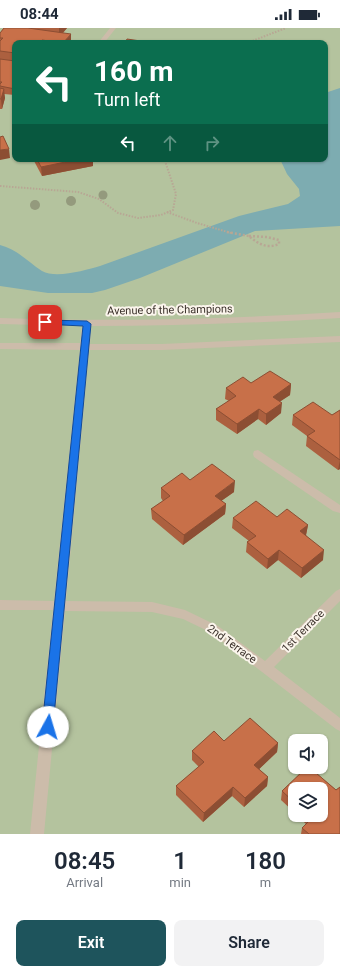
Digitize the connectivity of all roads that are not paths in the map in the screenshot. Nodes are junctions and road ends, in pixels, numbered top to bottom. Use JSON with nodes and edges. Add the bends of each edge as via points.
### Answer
{"nodes":[{"id":1,"x":113,"y":28,"type":"edge"},
{"id":2,"x":103,"y":40,"type":"edge"},
{"id":3,"x":340,"y":315,"type":"edge"},
{"id":4,"x":0,"y":321,"type":"edge"},
{"id":5,"x":87,"y":324,"type":"junction"},
{"id":6,"x":340,"y":339,"type":"edge"},
{"id":7,"x":0,"y":346,"type":"edge"},
{"id":8,"x":84,"y":347,"type":"junction"},
{"id":9,"x":258,"y":454,"type":"dead end"},
{"id":10,"x":340,"y":509,"type":"edge"},
{"id":11,"x":340,"y":594,"type":"edge"},
{"id":12,"x":0,"y":605,"type":"edge"},
{"id":13,"x":59,"y":606,"type":"junction"},
{"id":14,"x":265,"y":668,"type":"junction"},
{"id":15,"x":340,"y":725,"type":"edge"},
{"id":16,"x":38,"y":834,"type":"edge"}],
"edges":[{"from":1,"to":2,"type":"street"},
{"from":3,"to":5,"type":"street","name":"Avenue of the Champions"},
{"from":4,"to":5,"type":"street","name":"Avenue of the Champions"},
{"from":5,"to":8,"type":"street"},
{"from":6,"to":8,"type":"street","via":[[162,347]]},
{"from":7,"to":8,"type":"street"},
{"from":8,"to":13,"type":"street"},
{"from":9,"to":10,"type":"street"},
{"from":11,"to":14,"type":"street","name":"1st Terrace"},
{"from":12,"to":13,"type":"street","name":"2nd Terrace"},
{"from":13,"to":14,"type":"street","name":"2nd Terrace","via":[[152,608],[174,612],[214,629]]},
{"from":13,"to":16,"type":"street"},
{"from":14,"to":15,"type":"street","name":"2nd Terrace"}]}
